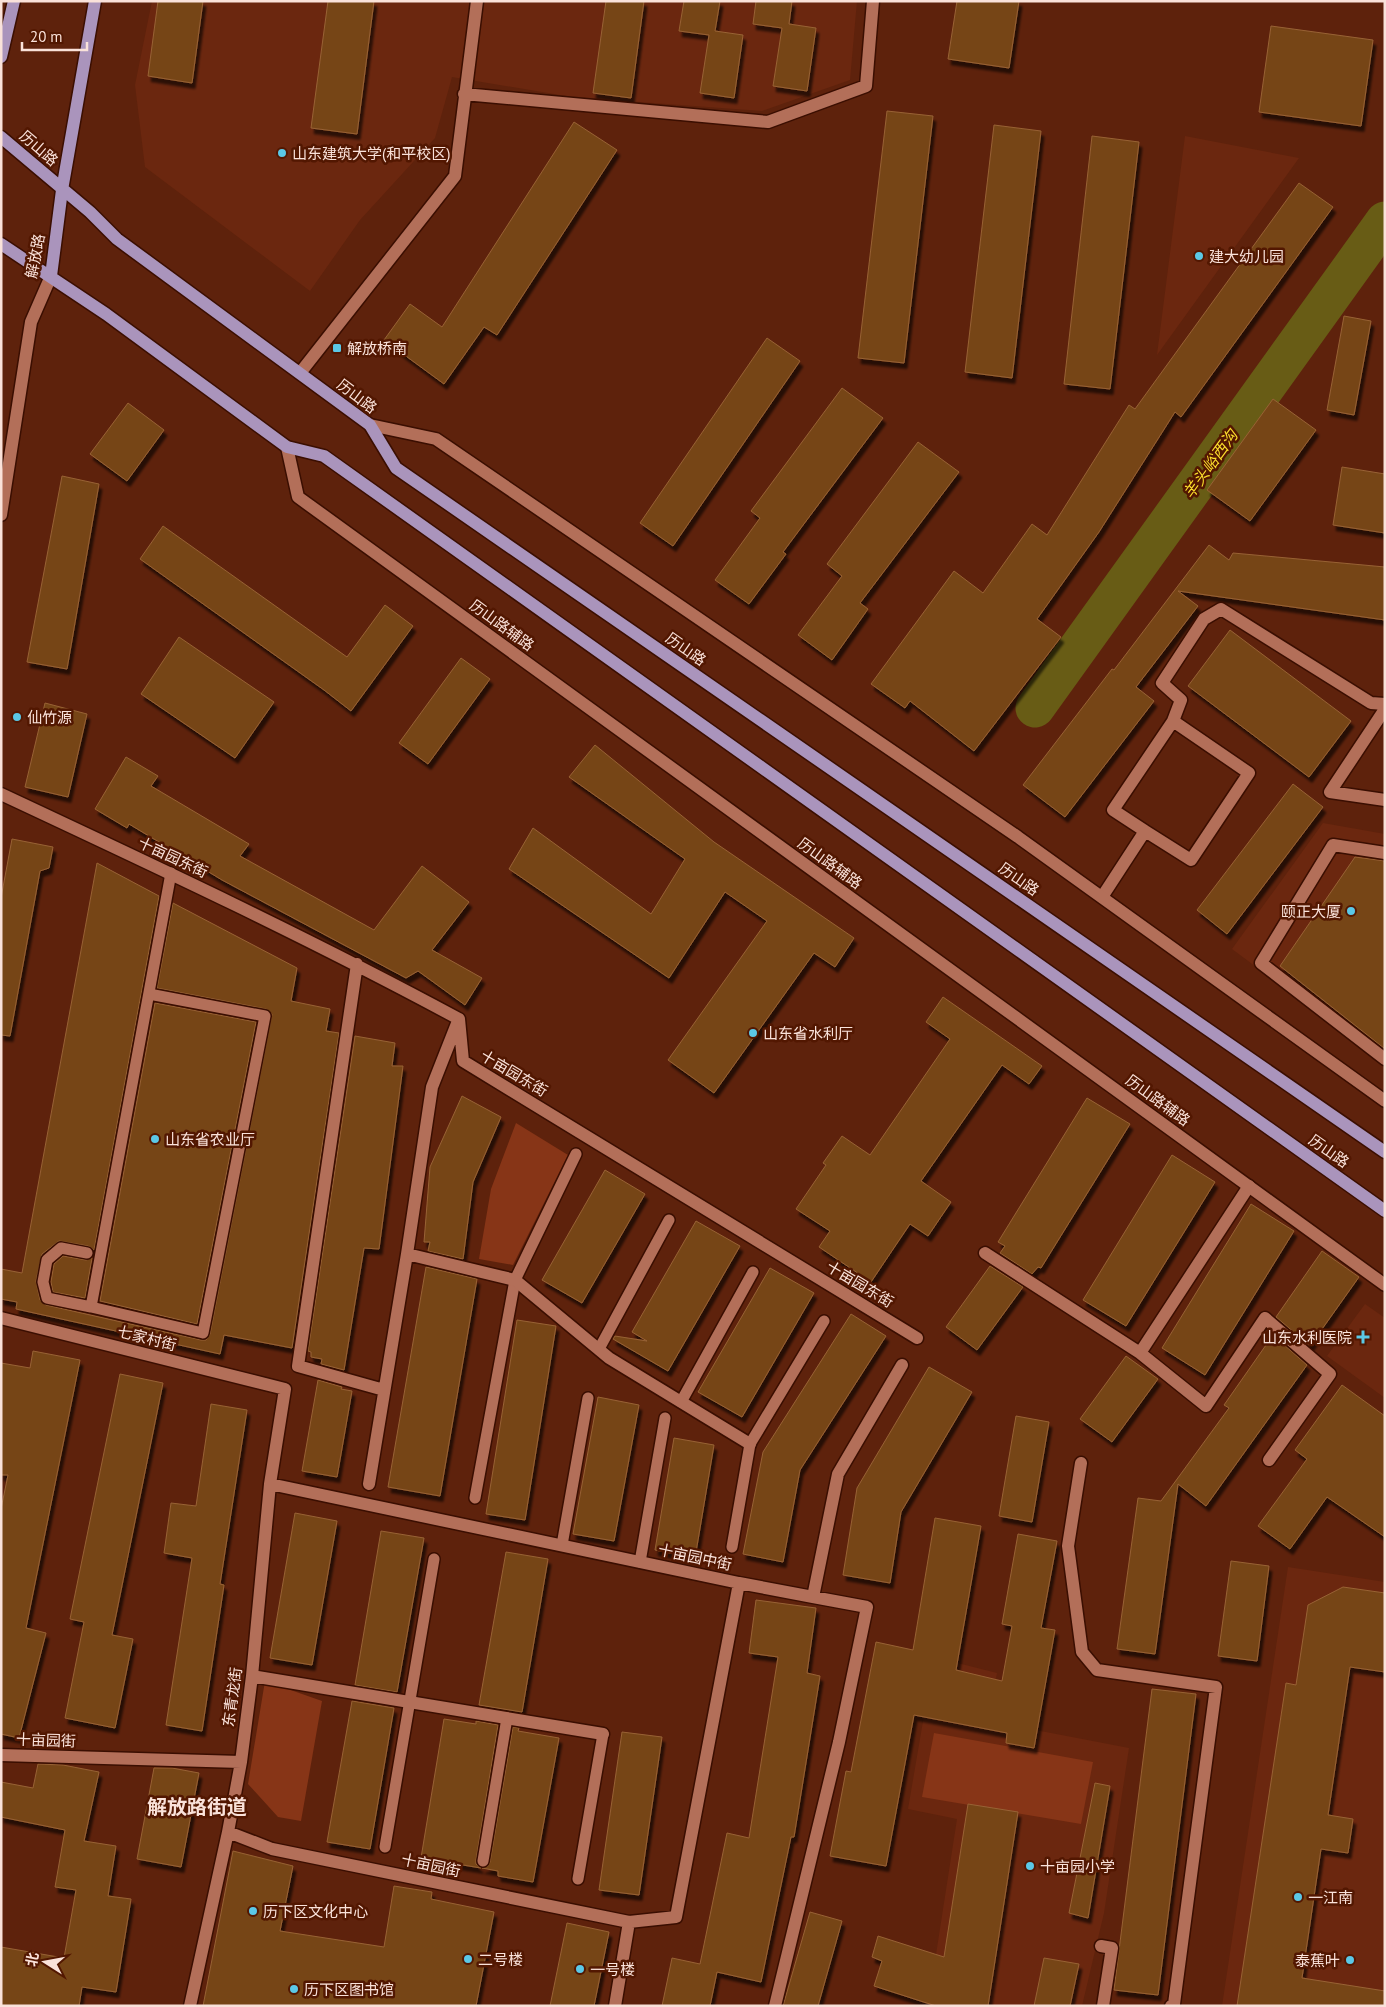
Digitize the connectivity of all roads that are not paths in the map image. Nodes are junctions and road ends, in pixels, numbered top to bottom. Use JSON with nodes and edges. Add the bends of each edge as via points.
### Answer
{"nodes":[{"id":1,"x":14,"y":1,"type":"edge"},
{"id":2,"x":95,"y":1,"type":"edge"},
{"id":3,"x":477,"y":1,"type":"edge"},
{"id":4,"x":873,"y":1,"type":"edge"},
{"id":5,"x":1,"y":57,"type":"edge"},
{"id":6,"x":464,"y":94,"type":"junction"},
{"id":7,"x":1,"y":137,"type":"edge"},
{"id":8,"x":62,"y":190,"type":"junction"},
{"id":9,"x":1,"y":244,"type":"edge"},
{"id":10,"x":51,"y":276,"type":"junction"},
{"id":11,"x":300,"y":373,"type":"junction"},
{"id":12,"x":370,"y":425,"type":"junction"},
{"id":13,"x":287,"y":447,"type":"junction"},
{"id":14,"x":1,"y":515,"type":"edge"},
{"id":15,"x":1385,"y":704,"type":"edge"},
{"id":16,"x":1385,"y":709,"type":"edge"},
{"id":17,"x":1173,"y":722,"type":"junction"},
{"id":18,"x":1,"y":794,"type":"edge"},
{"id":19,"x":1385,"y":800,"type":"edge"},
{"id":20,"x":1145,"y":831,"type":"junction"},
{"id":21,"x":1385,"y":853,"type":"edge"},
{"id":22,"x":171,"y":873,"type":"junction"},
{"id":23,"x":1102,"y":897,"type":"junction"},
{"id":24,"x":357,"y":964,"type":"junction"},
{"id":25,"x":149,"y":994,"type":"junction"},
{"id":26,"x":459,"y":1019,"type":"junction"},
{"id":27,"x":1385,"y":1059,"type":"edge"},
{"id":28,"x":1385,"y":1101,"type":"edge"},
{"id":29,"x":1385,"y":1152,"type":"edge"},
{"id":30,"x":576,"y":1154,"type":"dead end"},
{"id":31,"x":1249,"y":1186,"type":"junction"},
{"id":32,"x":1385,"y":1211,"type":"edge"},
{"id":33,"x":669,"y":1220,"type":"dead end"},
{"id":34,"x":87,"y":1253,"type":"dead end"},
{"id":35,"x":985,"y":1253,"type":"dead end"},
{"id":36,"x":407,"y":1254,"type":"junction"},
{"id":37,"x":753,"y":1272,"type":"dead end"},
{"id":38,"x":515,"y":1280,"type":"junction"},
{"id":39,"x":1385,"y":1284,"type":"edge"},
{"id":40,"x":91,"y":1307,"type":"junction"},
{"id":41,"x":1,"y":1318,"type":"edge"},
{"id":42,"x":824,"y":1321,"type":"dead end"},
{"id":43,"x":917,"y":1338,"type":"dead end"},
{"id":44,"x":599,"y":1349,"type":"junction"},
{"id":45,"x":1140,"y":1354,"type":"junction"},
{"id":46,"x":902,"y":1365,"type":"dead end"},
{"id":47,"x":285,"y":1389,"type":"joint"},
{"id":48,"x":384,"y":1390,"type":"junction"},
{"id":49,"x":588,"y":1398,"type":"dead end"},
{"id":50,"x":681,"y":1402,"type":"junction"},
{"id":51,"x":665,"y":1418,"type":"dead end"},
{"id":52,"x":750,"y":1444,"type":"junction"},
{"id":53,"x":1269,"y":1460,"type":"dead end"},
{"id":54,"x":1081,"y":1463,"type":"dead end"},
{"id":55,"x":270,"y":1484,"type":"junction"},
{"id":56,"x":369,"y":1484,"type":"dead end"},
{"id":57,"x":476,"y":1498,"type":"dead end"},
{"id":58,"x":562,"y":1546,"type":"junction"},
{"id":59,"x":732,"y":1547,"type":"dead end"},
{"id":60,"x":434,"y":1559,"type":"dead end"},
{"id":61,"x":640,"y":1562,"type":"junction"},
{"id":62,"x":739,"y":1583,"type":"junction"},
{"id":63,"x":813,"y":1597,"type":"junction"},
{"id":64,"x":252,"y":1676,"type":"junction"},
{"id":65,"x":408,"y":1702,"type":"junction"},
{"id":66,"x":507,"y":1718,"type":"junction"},
{"id":67,"x":603,"y":1734,"type":"joint"},
{"id":68,"x":1,"y":1755,"type":"edge"},
{"id":69,"x":240,"y":1762,"type":"junction"},
{"id":70,"x":228,"y":1832,"type":"junction"},
{"id":71,"x":385,"y":1847,"type":"dead end"},
{"id":72,"x":483,"y":1861,"type":"dead end"},
{"id":73,"x":578,"y":1879,"type":"dead end"},
{"id":74,"x":630,"y":1922,"type":"junction"},
{"id":75,"x":1101,"y":1946,"type":"dead end"},
{"id":76,"x":190,"y":2006,"type":"edge"},
{"id":77,"x":614,"y":2006,"type":"edge"},
{"id":78,"x":775,"y":2006,"type":"edge"},
{"id":79,"x":1103,"y":2006,"type":"edge"},
{"id":80,"x":1171,"y":2006,"type":"edge"}],
"edges":[{"from":1,"to":5,"type":"main road"},
{"from":2,"to":8,"type":"main road","name":"解放路"},
{"from":3,"to":6,"type":"street"},
{"from":4,"to":6,"type":"street","via":[[866,86],[768,122]]},
{"from":6,"to":11,"type":"street","via":[[455,176]]},
{"from":7,"to":8,"type":"main road","name":"历山路"},
{"from":8,"to":10,"type":"main road","name":"解放路"},
{"from":8,"to":11,"type":"main road","name":"历山路","via":[[117,239]]},
{"from":9,"to":10,"type":"main road","name":"历山路"},
{"from":10,"to":13,"type":"main road","name":"历山路"},
{"from":10,"to":14,"type":"street","name":"解放路","via":[[31,322]]},
{"from":11,"to":12,"type":"main road","name":"历山路"},
{"from":12,"to":23,"type":"street","via":[[436,439]]},
{"from":12,"to":29,"type":"main road","name":"历山路","via":[[396,468]]},
{"from":13,"to":31,"type":"street","name":"历山路辅路","via":[[298,497]]},
{"from":13,"to":32,"type":"main road","name":"历山路","via":[[324,456]]},
{"from":15,"to":17,"type":"street","via":[[1371,703],[1221,609],[1204,619],[1162,683],[1181,700]]},
{"from":16,"to":19,"type":"street","via":[[1330,792]]},
{"from":17,"to":20,"type":"street","via":[[1113,810]]},
{"from":17,"to":20,"type":"street","via":[[1249,773],[1191,860]]},
{"from":18,"to":22,"type":"street","name":"十亩园东街"},
{"from":20,"to":23,"type":"street"},
{"from":21,"to":27,"type":"street","via":[[1333,845],[1261,963]]},
{"from":22,"to":24,"type":"street","name":"十亩园东街"},
{"from":22,"to":25,"type":"lane"},
{"from":23,"to":28,"type":"street"},
{"from":24,"to":26,"type":"street","name":"十亩园东街"},
{"from":24,"to":48,"type":"street","via":[[298,1366]]},
{"from":25,"to":40,"type":"lane"},
{"from":25,"to":40,"type":"lane","via":[[265,1016],[203,1333]]},
{"from":26,"to":36,"type":"street","via":[[432,1087]]},
{"from":26,"to":43,"type":"street","name":"十亩园东街","via":[[463,1061]]},
{"from":30,"to":38,"type":"lane"},
{"from":31,"to":39,"type":"street","name":"历山路辅路"},
{"from":31,"to":45,"type":"street"},
{"from":33,"to":44,"type":"lane"},
{"from":34,"to":40,"type":"lane","via":[[61,1248],[47,1260],[43,1282],[47,1298]]},
{"from":35,"to":45,"type":"street"},
{"from":36,"to":38,"type":"street"},
{"from":36,"to":48,"type":"street"},
{"from":37,"to":50,"type":"lane"},
{"from":38,"to":44,"type":"street"},
{"from":38,"to":57,"type":"lane"},
{"from":41,"to":47,"type":"street","name":"七家村街"},
{"from":42,"to":52,"type":"lane"},
{"from":44,"to":50,"type":"street"},
{"from":45,"to":53,"type":"street","via":[[1206,1406],[1265,1318],[1330,1374]]},
{"from":46,"to":63,"type":"street","via":[[838,1474]]},
{"from":47,"to":55,"type":"street","name":"东青龙街"},
{"from":48,"to":56,"type":"street"},
{"from":49,"to":58,"type":"lane"},
{"from":50,"to":52,"type":"street"},
{"from":51,"to":61,"type":"lane"},
{"from":52,"to":59,"type":"lane"},
{"from":54,"to":80,"type":"street","via":[[1068,1546],[1082,1652],[1097,1670],[1216,1687],[1174,2004]]},
{"from":55,"to":58,"type":"street","name":"十亩园中街"},
{"from":55,"to":64,"type":"street","name":"东青龙街"},
{"from":58,"to":61,"type":"street","name":"十亩园中街"},
{"from":60,"to":65,"type":"lane"},
{"from":61,"to":62,"type":"street","name":"十亩园中街"},
{"from":62,"to":63,"type":"street"},
{"from":62,"to":74,"type":"street","name":"十亩园中街","via":[[676,1917]]},
{"from":63,"to":78,"type":"street","via":[[867,1607],[839,1742]]},
{"from":64,"to":65,"type":"street"},
{"from":64,"to":69,"type":"street","name":"东青龙街"},
{"from":65,"to":66,"type":"street"},
{"from":65,"to":71,"type":"lane"},
{"from":66,"to":67,"type":"street"},
{"from":66,"to":72,"type":"lane"},
{"from":67,"to":73,"type":"lane"},
{"from":68,"to":69,"type":"street","name":"十亩园街"},
{"from":69,"to":70,"type":"street","name":"东青龙街"},
{"from":70,"to":74,"type":"street","name":"十亩园街","via":[[272,1849]]},
{"from":70,"to":76,"type":"street","name":"东青龙街"},
{"from":74,"to":77,"type":"street"},
{"from":75,"to":79,"type":"street","via":[[1112,1948]]}]}
